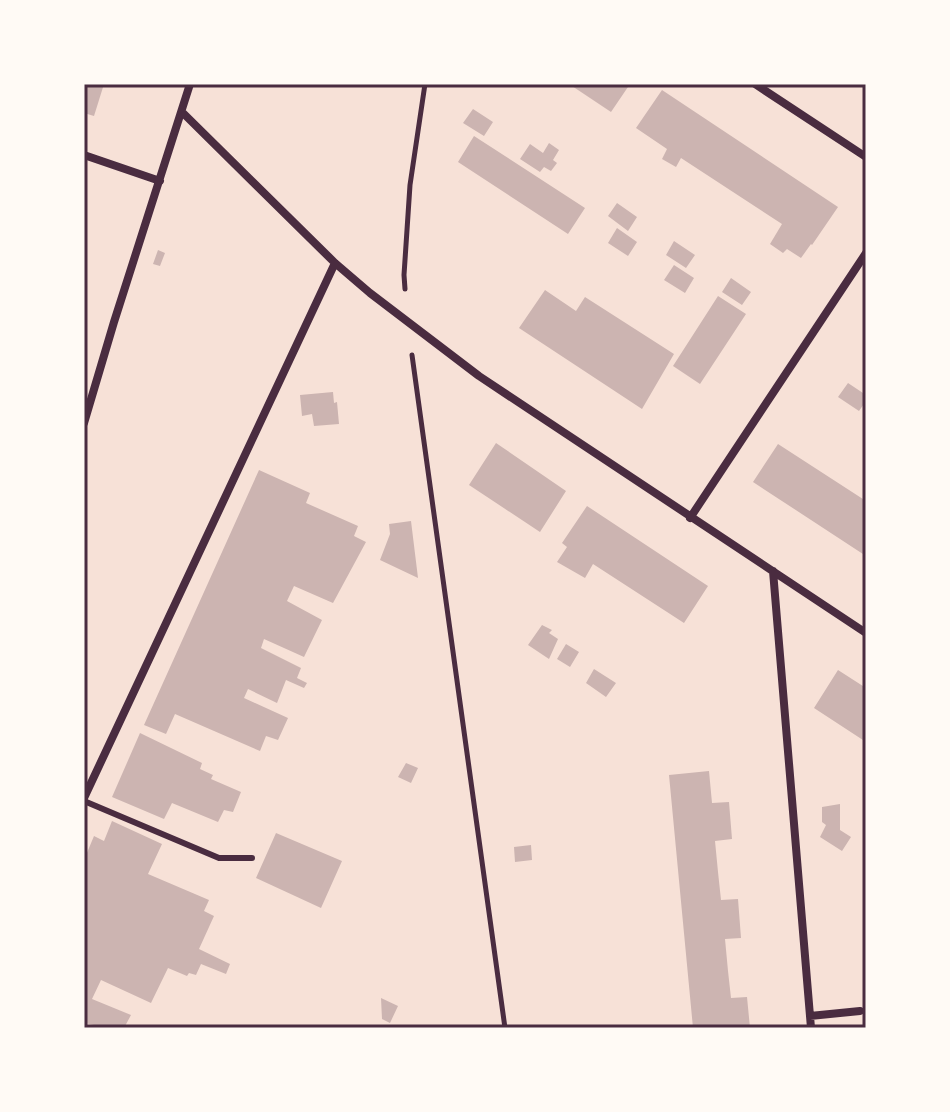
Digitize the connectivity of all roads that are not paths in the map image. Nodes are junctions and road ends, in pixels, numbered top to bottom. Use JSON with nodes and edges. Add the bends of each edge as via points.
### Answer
{"nodes":[{"id":1,"x":190,"y":84,"type":"edge"},
{"id":2,"x":755,"y":84,"type":"edge"},
{"id":3,"x":182,"y":112,"type":"junction"},
{"id":4,"x":84,"y":155,"type":"edge"},
{"id":5,"x":866,"y":157,"type":"edge"},
{"id":6,"x":160,"y":181,"type":"junction"},
{"id":7,"x":866,"y":253,"type":"edge"},
{"id":8,"x":335,"y":263,"type":"junction"},
{"id":9,"x":84,"y":423,"type":"edge"},
{"id":10,"x":690,"y":518,"type":"junction"},
{"id":11,"x":773,"y":571,"type":"junction"},
{"id":12,"x":866,"y":633,"type":"edge"},
{"id":13,"x":84,"y":800,"type":"edge"},
{"id":14,"x":252,"y":858,"type":"dead end"},
{"id":15,"x":860,"y":1011,"type":"dead end"},
{"id":16,"x":810,"y":1016,"type":"junction"},
{"id":17,"x":811,"y":1028,"type":"edge"}],
"edges":[{"from":1,"to":3,"type":"street"},
{"from":2,"to":5,"type":"street"},
{"from":3,"to":6,"type":"street"},
{"from":3,"to":8,"type":"street"},
{"from":4,"to":6,"type":"street"},
{"from":6,"to":9,"type":"street"},
{"from":7,"to":10,"type":"street"},
{"from":8,"to":10,"type":"street","via":[[479,376]]},
{"from":8,"to":13,"type":"street"},
{"from":10,"to":11,"type":"street"},
{"from":11,"to":12,"type":"street"},
{"from":11,"to":16,"type":"street"},
{"from":13,"to":14,"type":"lane","via":[[219,858]]},
{"from":15,"to":16,"type":"street"},
{"from":16,"to":17,"type":"street"}]}
